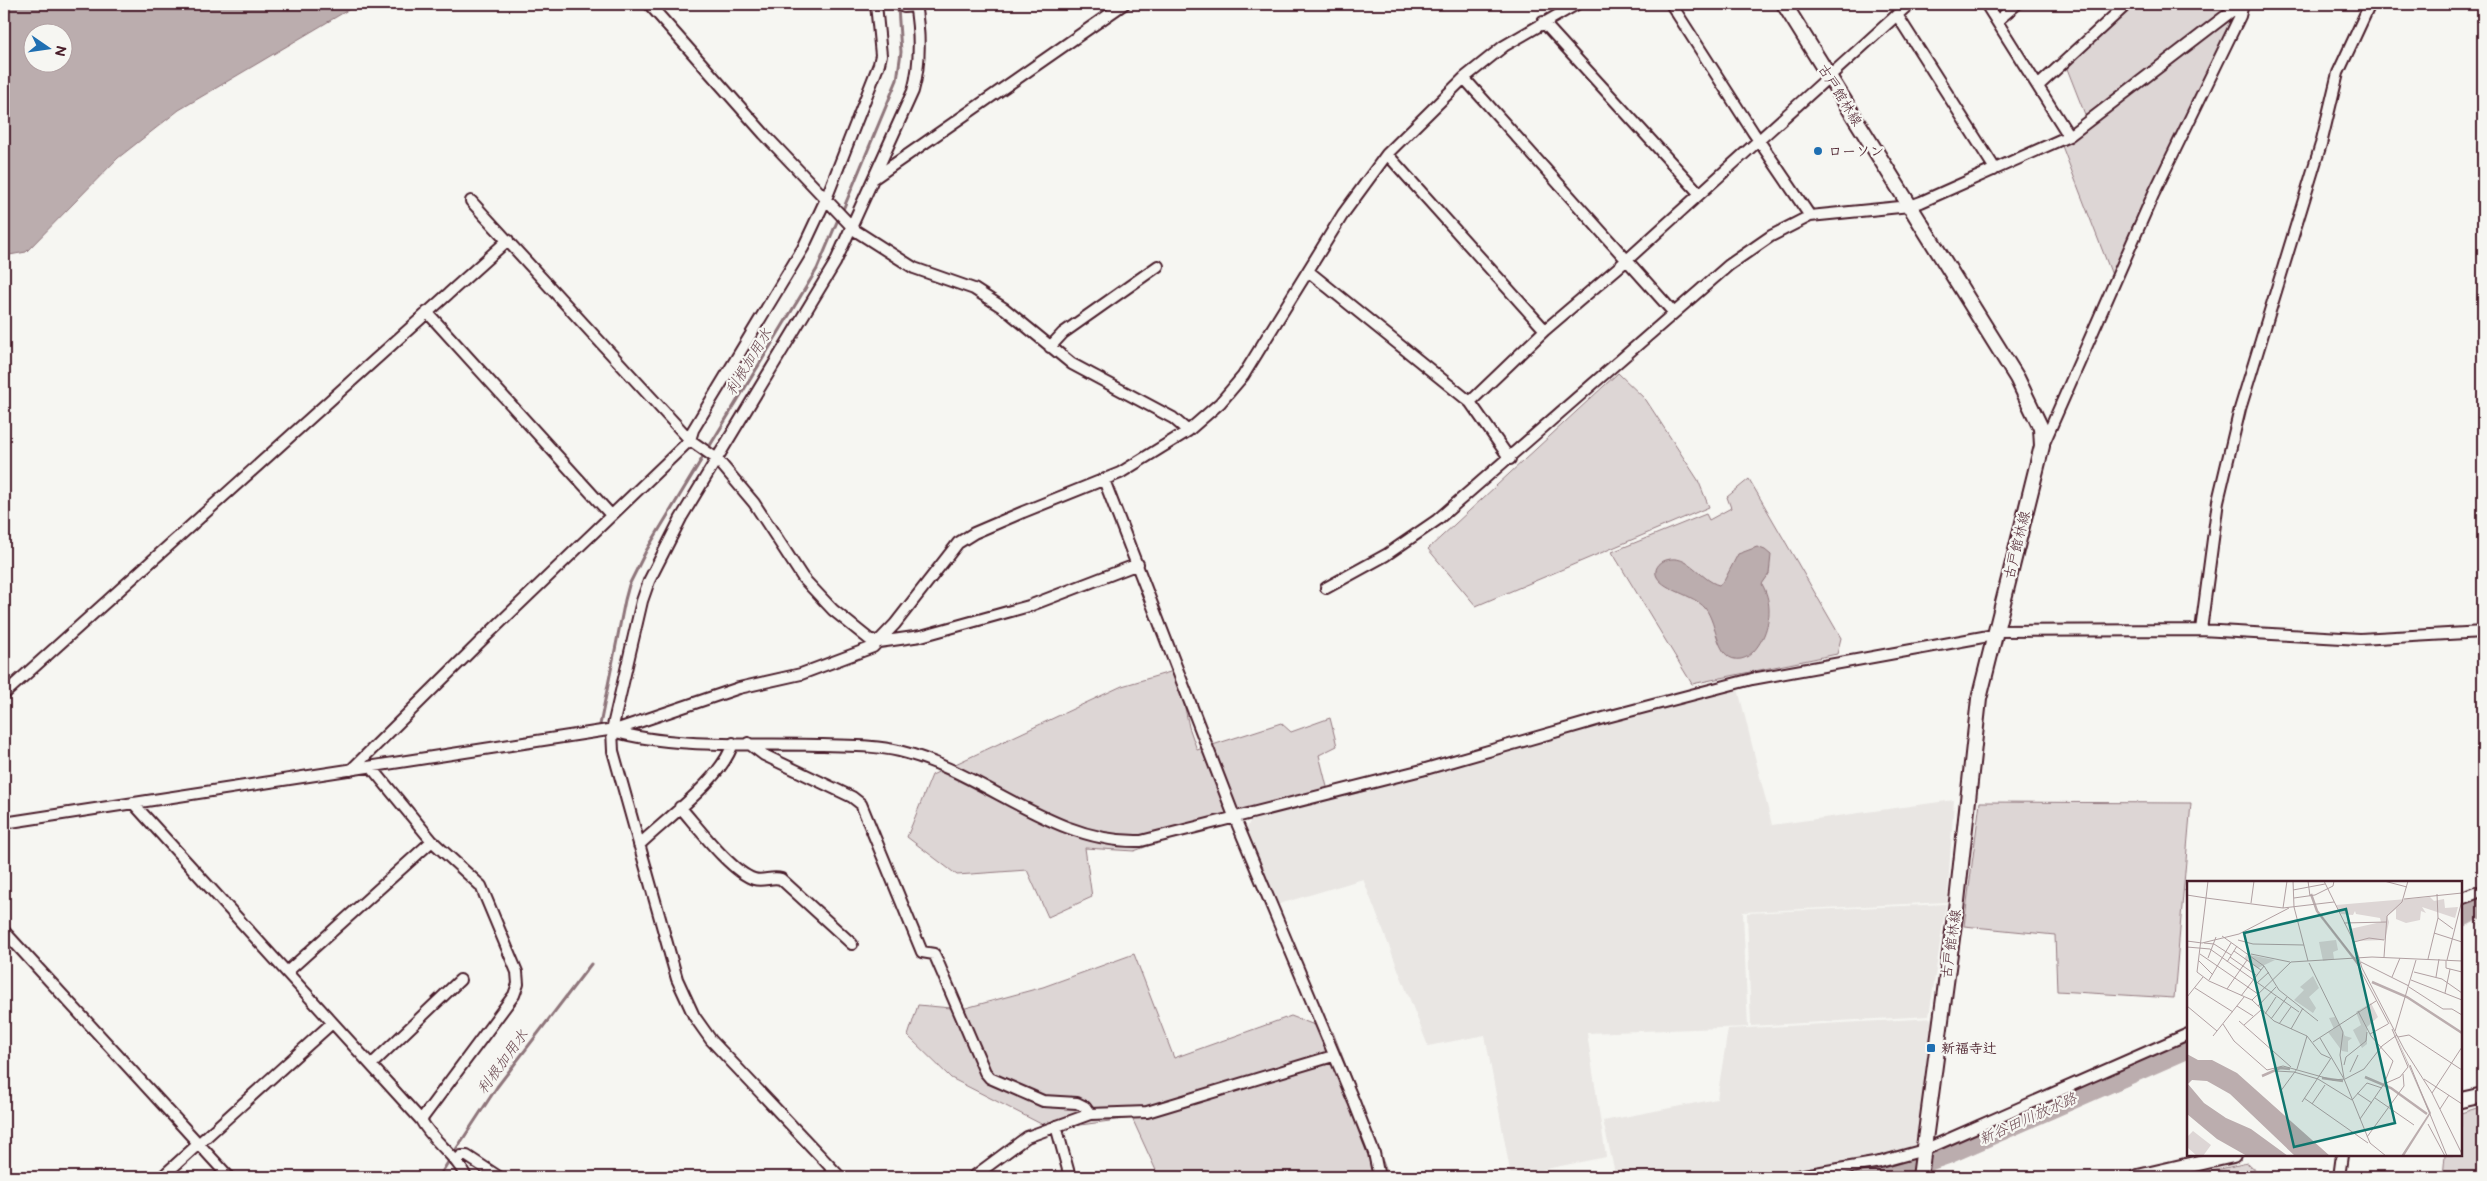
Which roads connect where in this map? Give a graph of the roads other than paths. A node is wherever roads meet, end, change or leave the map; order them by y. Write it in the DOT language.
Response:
graph roads {
  1 [pos="648,4"];
  2 [pos="876,4"];
  3 [pos="898,4"];
  4 [pos="1124,4"];
  5 [pos="1577,4"];
  6 [pos="1671,4"];
  7 [pos="1784,4"];
  8 [pos="1909,4"];
  9 [pos="1986,4"];
  10 [pos="2017,4"];
  11 [pos="2127,4"];
  12 [pos="2242,4"];
  13 [pos="2370,4"];
  14 [pos="915,5"];
  15 [pos="1897,15"];
  16 [pos="1997,21"];
  17 [pos="1543,22"];
  18 [pos="1828,76"];
  19 [pos="1464,78"];
  20 [pos="2038,86"];
  21 [pos="2069,136"];
  22 [pos="1758,140"];
  23 [pos="1387,154"];
  24 [pos="1994,170"];
  25 [pos="873,180"];
  26 [pos="1698,192"];
  27 [pos="826,199"];
  28 [pos="471,201"];
  29 [pos="1910,206"];
  30 [pos="1810,216"];
  31 [pos="851,226"];
  32 [pos="508,240"];
  33 [pos="1627,260"];
  34 [pos="1158,266"];
  35 [pos="1308,272"];
  36 [pos="427,312"];
  37 [pos="1674,313"];
  38 [pos="1545,330"];
  39 [pos="1050,346"];
  40 [pos="1470,402"];
  41 [pos="1188,431"];
  42 [pos="690,440"];
  43 [pos="2042,446"];
  44 [pos="710,454"];
  45 [pos="1510,458"];
  46 [pos="1104,480"];
  47 [pos="611,515"];
  48 [pos="1138,564"];
  49 [pos="1326,588"];
  50 [pos="2201,630"];
  51 [pos="2483,632"];
  52 [pos="1994,633"];
  53 [pos="879,642"];
  54 [pos="4,694"];
  55 [pos="612,730"];
  56 [pos="733,743"];
  57 [pos="748,743"];
  58 [pos="372,768"];
  59 [pos="351,770"];
  60 [pos="133,803"];
  61 [pos="680,807"];
  62 [pos="1234,816"];
  63 [pos="4,822"];
  64 [pos="432,842"];
  65 [pos="639,845"];
  66 [pos="2476,892"];
  67 [pos="2462,899"];
  68 [pos="4,931"];
  69 [pos="852,944"];
  70 [pos="287,972"];
  71 [pos="460,980"];
  72 [pos="332,1023"];
  73 [pos="2187,1034"];
  74 [pos="1334,1056"];
  75 [pos="371,1065"];
  76 [pos="2483,1095"];
  77 [pos="2462,1100"];
  78 [pos="1090,1114"];
  79 [pos="422,1120"];
  80 [pos="1056,1126"];
  81 [pos="200,1144"];
  82 [pos="1923,1152"];
  83 [pos="2229,1156"];
  84 [pos="2342,1156"];
  85 [pos="457,1161"];
  86 [pos="1920,1175"];
  87 [pos="162,1177"];
  88 [pos="229,1177"];
  89 [pos="466,1177"];
  90 [pos="500,1177"];
  91 [pos="840,1177"];
  92 [pos="973,1177"];
  93 [pos="1070,1177"];
  94 [pos="1379,1177"];
  95 [pos="1792,1177"];
  96 [pos="2138,1177"];
  97 [pos="2339,1177"];
  1 -- 27 [label="street"];
  2 -- 27 [label="street"];
  3 -- 14 [label="street"];
  4 -- 25 [label="street"];
  5 -- 17 [label="street"];
  6 -- 22 [label="street"];
  7 -- 18 [label="main road, 古戸館林線"];
  8 -- 15 [label="street"];
  9 -- 16 [label="street"];
  10 -- 16 [label="street"];
  11 -- 20 [label="street"];
  12 -- 21 [label="street"];
  12 -- 43 [label="street"];
  13 -- 50 [label="street"];
  14 -- 25 [label="street"];
  15 -- 18 [label="street"];
  15 -- 24 [label="street"];
  16 -- 20 [label="street"];
  17 -- 19 [label="street"];
  17 -- 26 [label="street"];
  18 -- 22 [label="street"];
  18 -- 29 [label="main road, 古戸館林線"];
  19 -- 23 [label="street"];
  19 -- 33 [label="street"];
  20 -- 21 [label="street"];
  21 -- 24 [label="street"];
  22 -- 26 [label="street"];
  22 -- 30 [label="street"];
  23 -- 35 [label="street"];
  23 -- 38 [label="street"];
  24 -- 29 [label="street"];
  25 -- 31 [label="street"];
  26 -- 33 [label="street"];
  27 -- 31 [label="street"];
  27 -- 42 [label="street"];
  28 -- 32 [label="street"];
  29 -- 30 [label="street"];
  29 -- 43 [label="main road, 古戸館林線"];
  30 -- 37 [label="street"];
  31 -- 39 [label="street"];
  31 -- 44 [label="street"];
  32 -- 36 [label="street"];
  32 -- 42 [label="street"];
  33 -- 37 [label="street"];
  33 -- 38 [label="street"];
  34 -- 39 [label="street"];
  35 -- 40 [label="street"];
  35 -- 41 [label="street"];
  36 -- 47 [label="street"];
  36 -- 54 [label="street"];
  37 -- 45 [label="street"];
  38 -- 40 [label="street"];
  39 -- 41 [label="street"];
  40 -- 45 [label="street"];
  41 -- 46 [label="street"];
  42 -- 44 [label="street"];
  42 -- 47 [label="street"];
  43 -- 52 [label="main road, 古戸館林線"];
  44 -- 53 [label="street"];
  44 -- 55 [label="street"];
  45 -- 49 [label="street"];
  46 -- 48 [label="street"];
  46 -- 53 [label="street"];
  47 -- 59 [label="street"];
  48 -- 53 [label="street"];
  48 -- 62 [label="street"];
  50 -- 51 [label="street"];
  50 -- 52 [label="street"];
  52 -- 62 [label="street"];
  52 -- 82 [label="main road, 古戸館林線"];
  53 -- 55 [label="street"];
  55 -- 56 [label="street"];
  55 -- 58 [label="street"];
  55 -- 65 [label="street"];
  56 -- 57 [label="street"];
  56 -- 61 [label="street"];
  57 -- 62 [label="street"];
  57 -- 78 [label="street"];
  58 -- 59 [label="street"];
  58 -- 64 [label="street"];
  59 -- 60 [label="street"];
  60 -- 63 [label="street"];
  60 -- 70 [label="street"];
  61 -- 65 [label="street"];
  61 -- 69 [label="street"];
  62 -- 74 [label="street"];
  64 -- 70 [label="street"];
  64 -- 79 [label="street"];
  65 -- 91 [label="street"];
  66 -- 67 [label="street"];
  68 -- 81 [label="street"];
  70 -- 72 [label="street"];
  71 -- 75 [label="street"];
  72 -- 75 [label="street"];
  72 -- 81 [label="street"];
  73 -- 82 [label="street"];
  74 -- 78 [label="street"];
  74 -- 94 [label="street"];
  75 -- 79 [label="street"];
  76 -- 77 [label="main road"];
  78 -- 80 [label="street"];
  79 -- 85 [label="street"];
  80 -- 92 [label="street"];
  80 -- 93 [label="street"];
  81 -- 87 [label="street"];
  81 -- 88 [label="street"];
  82 -- 86 [label="main road, 古戸館林線"];
  82 -- 95 [label="street"];
  83 -- 96 [label="main road"];
  84 -- 97 [label="street"];
  85 -- 89 [label="street"];
  85 -- 90 [label="street"];
}
